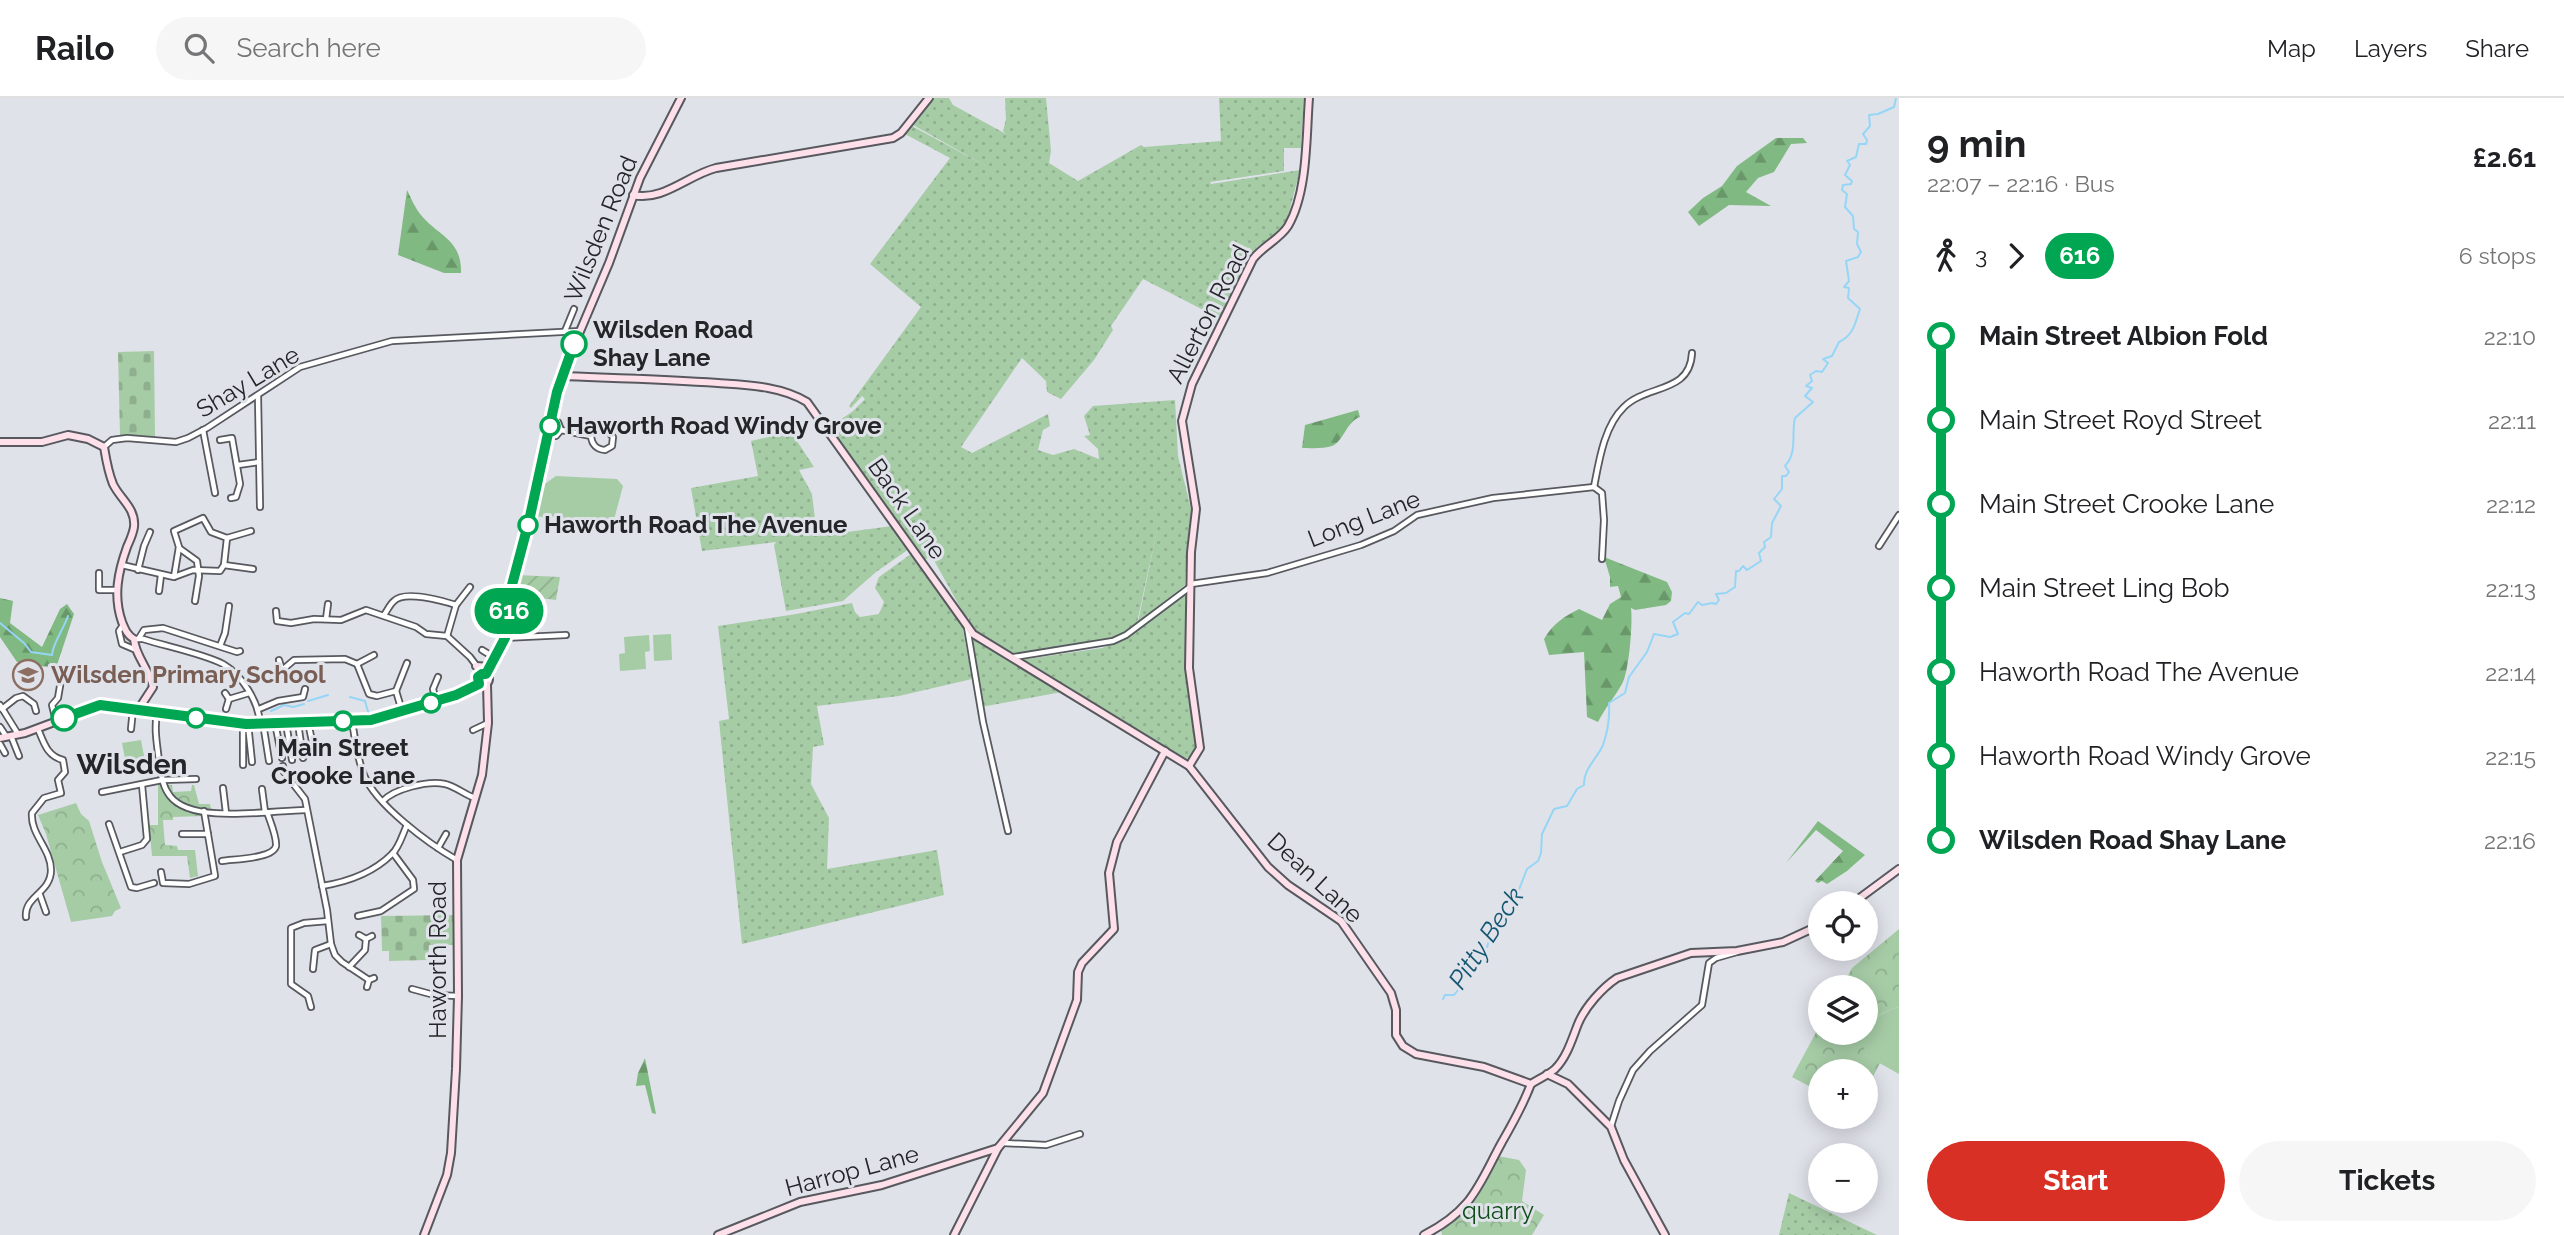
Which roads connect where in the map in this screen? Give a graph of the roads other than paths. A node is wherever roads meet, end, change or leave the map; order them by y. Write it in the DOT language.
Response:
graph roads {
  1 [pos="681,98"];
  2 [pos="929,98"];
  3 [pos="1308,98"];
  4 [pos="633,195"];
  5 [pos="574,309"];
  6 [pos="565,331"];
  7 [pos="580,331"];
  8 [pos="1692,353"];
  9 [pos="561,376"];
  10 [pos="258,396"];
  11 [pos="551,420"];
  12 [pos="203,430"];
  13 [pos="561,430"];
  14 [pos="548,435"];
  15 [pos="591,436"];
  16 [pos="219,440"];
  17 [pos="0,442"];
  18 [pos="103,447"];
  19 [pos="259,462"];
  20 [pos="238,465"];
  21 [pos="1594,487"];
  22 [pos="215,493"];
  23 [pos="231,498"];
  24 [pos="260,507"];
  25 [pos="1899,515"];
  26 [pos="251,531"];
  27 [pos="150,536"];
  28 [pos="227,538"];
  29 [pos="1880,546"];
  30 [pos="178,547"];
  31 [pos="1602,559"];
  32 [pos="122,565"];
  33 [pos="224,565"];
  34 [pos="253,569"];
  35 [pos="138,570"];
  36 [pos="199,570"];
  37 [pos="99,573"];
  38 [pos="161,575"];
  39 [pos="174,577"];
  40 [pos="1190,585"];
  41 [pos="470,587"];
  42 [pos="116,590"];
  43 [pos="159,592"];
  44 [pos="195,601"];
  45 [pos="328,604"];
  46 [pos="456,605"];
  47 [pos="229,606"];
  48 [pos="276,611"];
  49 [pos="384,615"];
  50 [pos="326,619"];
  51 [pos="123,625"];
  52 [pos="967,626"];
  53 [pos="566,635"];
  54 [pos="447,636"];
  55 [pos="137,638"];
  56 [pos="505,638"];
  57 [pos="220,646"];
  58 [pos="137,650"];
  59 [pos="482,650"];
  60 [pos="240,651"];
  61 [pos="374,654"];
  62 [pos="495,658"];
  63 [pos="1011,658"];
  64 [pos="279,660"];
  65 [pos="407,663"];
  66 [pos="357,664"];
  67 [pos="476,666"];
  68 [pos="491,667"];
  69 [pos="282,670"];
  70 [pos="62,674"];
  71 [pos="484,674"];
  72 [pos="438,677"];
  73 [pos="273,678"];
  74 [pos="479,684"];
  75 [pos="487,684"];
  76 [pos="304,689"];
  77 [pos="396,691"];
  78 [pos="225,693"];
  79 [pos="249,693"];
  80 [pos="229,698"];
  81 [pos="437,702"];
  82 [pos="1,707"];
  83 [pos="226,709"];
  84 [pos="259,709"];
  85 [pos="136,710"];
  86 [pos="36,711"];
  87 [pos="402,711"];
  88 [pos="157,713"];
  89 [pos="56,721"];
  90 [pos="352,721"];
  91 [pos="285,722"];
  92 [pos="298,722"];
  93 [pos="308,722"];
  94 [pos="275,723"];
  95 [pos="488,723"];
  96 [pos="245,724"];
  97 [pos="261,724"];
  98 [pos="0,727"];
  99 [pos="37,729"];
  100 [pos="131,729"];
  101 [pos="473,730"];
  102 [pos="9,736"];
  103 [pos="0,744"];
  104 [pos="251,747"];
  105 [pos="243,749"];
  106 [pos="314,751"];
  107 [pos="1165,751"];
  108 [pos="5,753"];
  109 [pos="19,756"];
  110 [pos="282,758"];
  111 [pos="303,758"];
  112 [pos="292,760"];
  113 [pos="268,761"];
  114 [pos="252,762"];
  115 [pos="243,765"];
  116 [pos="283,766"];
  117 [pos="1189,766"];
  118 [pos="195,779"];
  119 [pos="162,780"];
  120 [pos="142,785"];
  121 [pos="223,788"];
  122 [pos="262,789"];
  123 [pos="102,792"];
  124 [pos="476,798"];
  125 [pos="383,801"];
  126 [pos="306,810"];
  127 [pos="205,811"];
  128 [pos="266,812"];
  129 [pos="226,813"];
  130 [pos="109,824"];
  131 [pos="407,825"];
  132 [pos="1008,831"];
  133 [pos="182,834"];
  134 [pos="208,834"];
  135 [pos="446,834"];
  136 [pos="438,848"];
  137 [pos="120,852"];
  138 [pos="393,853"];
  139 [pos="457,860"];
  140 [pos="222,861"];
  141 [pos="1899,869"];
  142 [pos="161,872"];
  143 [pos="154,883"];
  144 [pos="322,886"];
  145 [pos="1869,891"];
  146 [pos="40,895"];
  147 [pos="46,912"];
  148 [pos="358,916"];
  149 [pos="26,917"];
  150 [pos="328,921"];
  151 [pos="1808,931"];
  152 [pos="359,935"];
  153 [pos="372,936"];
  154 [pos="366,939"];
  155 [pos="331,944"];
  156 [pos="1737,951"];
  157 [pos="305,957"];
  158 [pos="313,957"];
  159 [pos="349,967"];
  160 [pos="313,969"];
  161 [pos="367,988"];
  162 [pos="412,989"];
  163 [pos="458,996"];
  164 [pos="311,1007"];
  165 [pos="1547,1074"];
  166 [pos="1531,1084"];
  167 [pos="1611,1127"];
  168 [pos="1080,1134"];
  169 [pos="1000,1146"];
  170 [pos="424,1235"];
  171 [pos="718,1235"];
  172 [pos="954,1235"];
  173 [pos="1424,1235"];
  174 [pos="1665,1235"];
  1 -- 4 [label="street, Wilsden Road"];
  2 -- 4 [label="street"];
  3 -- 40 [label="street, Allerton Road"];
  4 -- 7 [label="street, Wilsden Road"];
  5 -- 6 [label="street"];
  6 -- 7 [label="street, Shay Lane"];
  6 -- 10 [label="street, Shay Lane"];
  7 -- 9 [label="street, Wilsden Road"];
  8 -- 21 [label="street"];
  9 -- 11 [label="street"];
  9 -- 52 [label="street, Back Lane"];
  10 -- 12 [label="street, Shay Lane"];
  10 -- 19 [label="street"];
  11 -- 13 [label="street"];
  11 -- 14 [label="street"];
  12 -- 18 [label="street, Shay Lane"];
  12 -- 22 [label="street"];
  13 -- 14 [label="street"];
  13 -- 15 [label="street"];
  14 -- 56 [label="street"];
  15 -- 15 [label="street"];
  16 -- 20 [label="street"];
  17 -- 18 [label="street"];
  18 -- 32 [label="street"];
  19 -- 20 [label="street"];
  19 -- 24 [label="street"];
  20 -- 23 [label="street"];
  21 -- 31 [label="street"];
  21 -- 40 [label="street, Long Lane"];
  25 -- 29 [label="street"];
  26 -- 28 [label="street"];
  27 -- 35 [label="street"];
  28 -- 30 [label="street"];
  28 -- 33 [label="street"];
  30 -- 36 [label="street"];
  30 -- 39 [label="street"];
  32 -- 35 [label="street"];
  32 -- 42 [label="street"];
  33 -- 34 [label="street"];
  33 -- 36 [label="street"];
  35 -- 38 [label="street"];
  36 -- 39 [label="street"];
  36 -- 44 [label="street"];
  37 -- 42 [label="street"];
  38 -- 39 [label="street"];
  38 -- 43 [label="street"];
  40 -- 63 [label="street"];
  40 -- 117 [label="street, Allerton Road"];
  41 -- 46 [label="street"];
  42 -- 51 [label="street"];
  45 -- 50 [label="street"];
  46 -- 49 [label="street"];
  46 -- 54 [label="street"];
  47 -- 57 [label="street"];
  48 -- 50 [label="street"];
  49 -- 50 [label="street"];
  49 -- 54 [label="street"];
  51 -- 55 [label="street"];
  51 -- 58 [label="street"];
  52 -- 63 [label="street, Back Lane"];
  52 -- 132 [label="street"];
  53 -- 56 [label="street"];
  54 -- 67 [label="street"];
  55 -- 57 [label="street"];
  55 -- 58 [label="street"];
  55 -- 79 [label="street"];
  56 -- 62 [label="street"];
  57 -- 60 [label="street"];
  58 -- 85 [label="street"];
  59 -- 62 [label="street"];
  61 -- 66 [label="street"];
  62 -- 68 [label="street"];
  63 -- 107 [label="street, Back Lane"];
  64 -- 69 [label="street"];
  65 -- 77 [label="street"];
  66 -- 69 [label="street"];
  66 -- 77 [label="street"];
  67 -- 68 [label="street"];
  67 -- 71 [label="street"];
  68 -- 71 [label="street"];
  69 -- 73 [label="street"];
  70 -- 89 [label="street"];
  71 -- 74 [label="street"];
  71 -- 75 [label="street, Haworth Road"];
  72 -- 81 [label="street"];
  74 -- 75 [label="street"];
  74 -- 81 [label="street"];
  75 -- 95 [label="street, Haworth Road"];
  76 -- 84 [label="street"];
  77 -- 87 [label="street"];
  78 -- 80 [label="street"];
  79 -- 80 [label="street"];
  79 -- 84 [label="street"];
  80 -- 83 [label="street"];
  81 -- 87 [label="street"];
  82 -- 86 [label="street"];
  82 -- 102 [label="street"];
  84 -- 97 [label="street"];
  85 -- 88 [label="street"];
  85 -- 89 [label="street"];
  85 -- 100 [label="street"];
  87 -- 90 [label="street"];
  88 -- 96 [label="street"];
  88 -- 119 [label="street"];
  89 -- 99 [label="street"];
  90 -- 93 [label="street"];
  90 -- 125 [label="street"];
  91 -- 92 [label="street"];
  91 -- 94 [label="street"];
  91 -- 112 [label="street"];
  92 -- 93 [label="street"];
  92 -- 111 [label="street"];
  93 -- 106 [label="street"];
  94 -- 97 [label="street"];
  94 -- 110 [label="street"];
  95 -- 101 [label="street"];
  95 -- 124 [label="street, Haworth Road"];
  96 -- 97 [label="street"];
  96 -- 104 [label="street"];
  96 -- 105 [label="street"];
  97 -- 113 [label="street"];
  98 -- 102 [label="street"];
  99 -- 102 [label="street"];
  99 -- 146 [label="street"];
  102 -- 109 [label="street"];
  103 -- 108 [label="street"];
  104 -- 105 [label="street"];
  104 -- 114 [label="street"];
  105 -- 115 [label="street"];
  107 -- 117 [label="street, Back Lane"];
  107 -- 169 [label="street"];
  116 -- 126 [label="street"];
  117 -- 166 [label="street, Dean Lane"];
  118 -- 119 [label="street"];
  119 -- 120 [label="street"];
  119 -- 127 [label="street"];
  120 -- 123 [label="street"];
  120 -- 137 [label="street"];
  121 -- 129 [label="street"];
  122 -- 128 [label="street"];
  124 -- 125 [label="street"];
  124 -- 139 [label="street, Haworth Road"];
  125 -- 131 [label="street"];
  126 -- 128 [label="street"];
  126 -- 144 [label="street"];
  127 -- 129 [label="street"];
  127 -- 134 [label="street"];
  128 -- 129 [label="street"];
  128 -- 140 [label="street"];
  130 -- 137 [label="street"];
  131 -- 136 [label="street"];
  131 -- 138 [label="street"];
  133 -- 134 [label="street"];
  134 -- 142 [label="street"];
  135 -- 136 [label="street"];
  136 -- 139 [label="street"];
  137 -- 143 [label="street"];
  138 -- 144 [label="street"];
  138 -- 148 [label="street"];
  139 -- 163 [label="street, Haworth Road"];
  141 -- 145 [label="street"];
  144 -- 150 [label="street"];
  146 -- 147 [label="street"];
  146 -- 149 [label="street"];
  150 -- 155 [label="street"];
  150 -- 164 [label="street"];
  151 -- 156 [label="street"];
  152 -- 154 [label="street"];
  153 -- 154 [label="street"];
  154 -- 159 [label="street"];
  155 -- 158 [label="street"];
  155 -- 159 [label="street"];
  156 -- 165 [label="street"];
  156 -- 167 [label="street"];
  157 -- 158 [label="street"];
  158 -- 160 [label="street"];
  159 -- 161 [label="street"];
  162 -- 163 [label="street"];
  163 -- 170 [label="street, Haworth Road"];
  165 -- 166 [label="street"];
  165 -- 167 [label="street"];
  166 -- 173 [label="street"];
  167 -- 174 [label="street"];
  168 -- 169 [label="street"];
  169 -- 171 [label="street, Harrop Lane"];
  169 -- 172 [label="street"];
}
